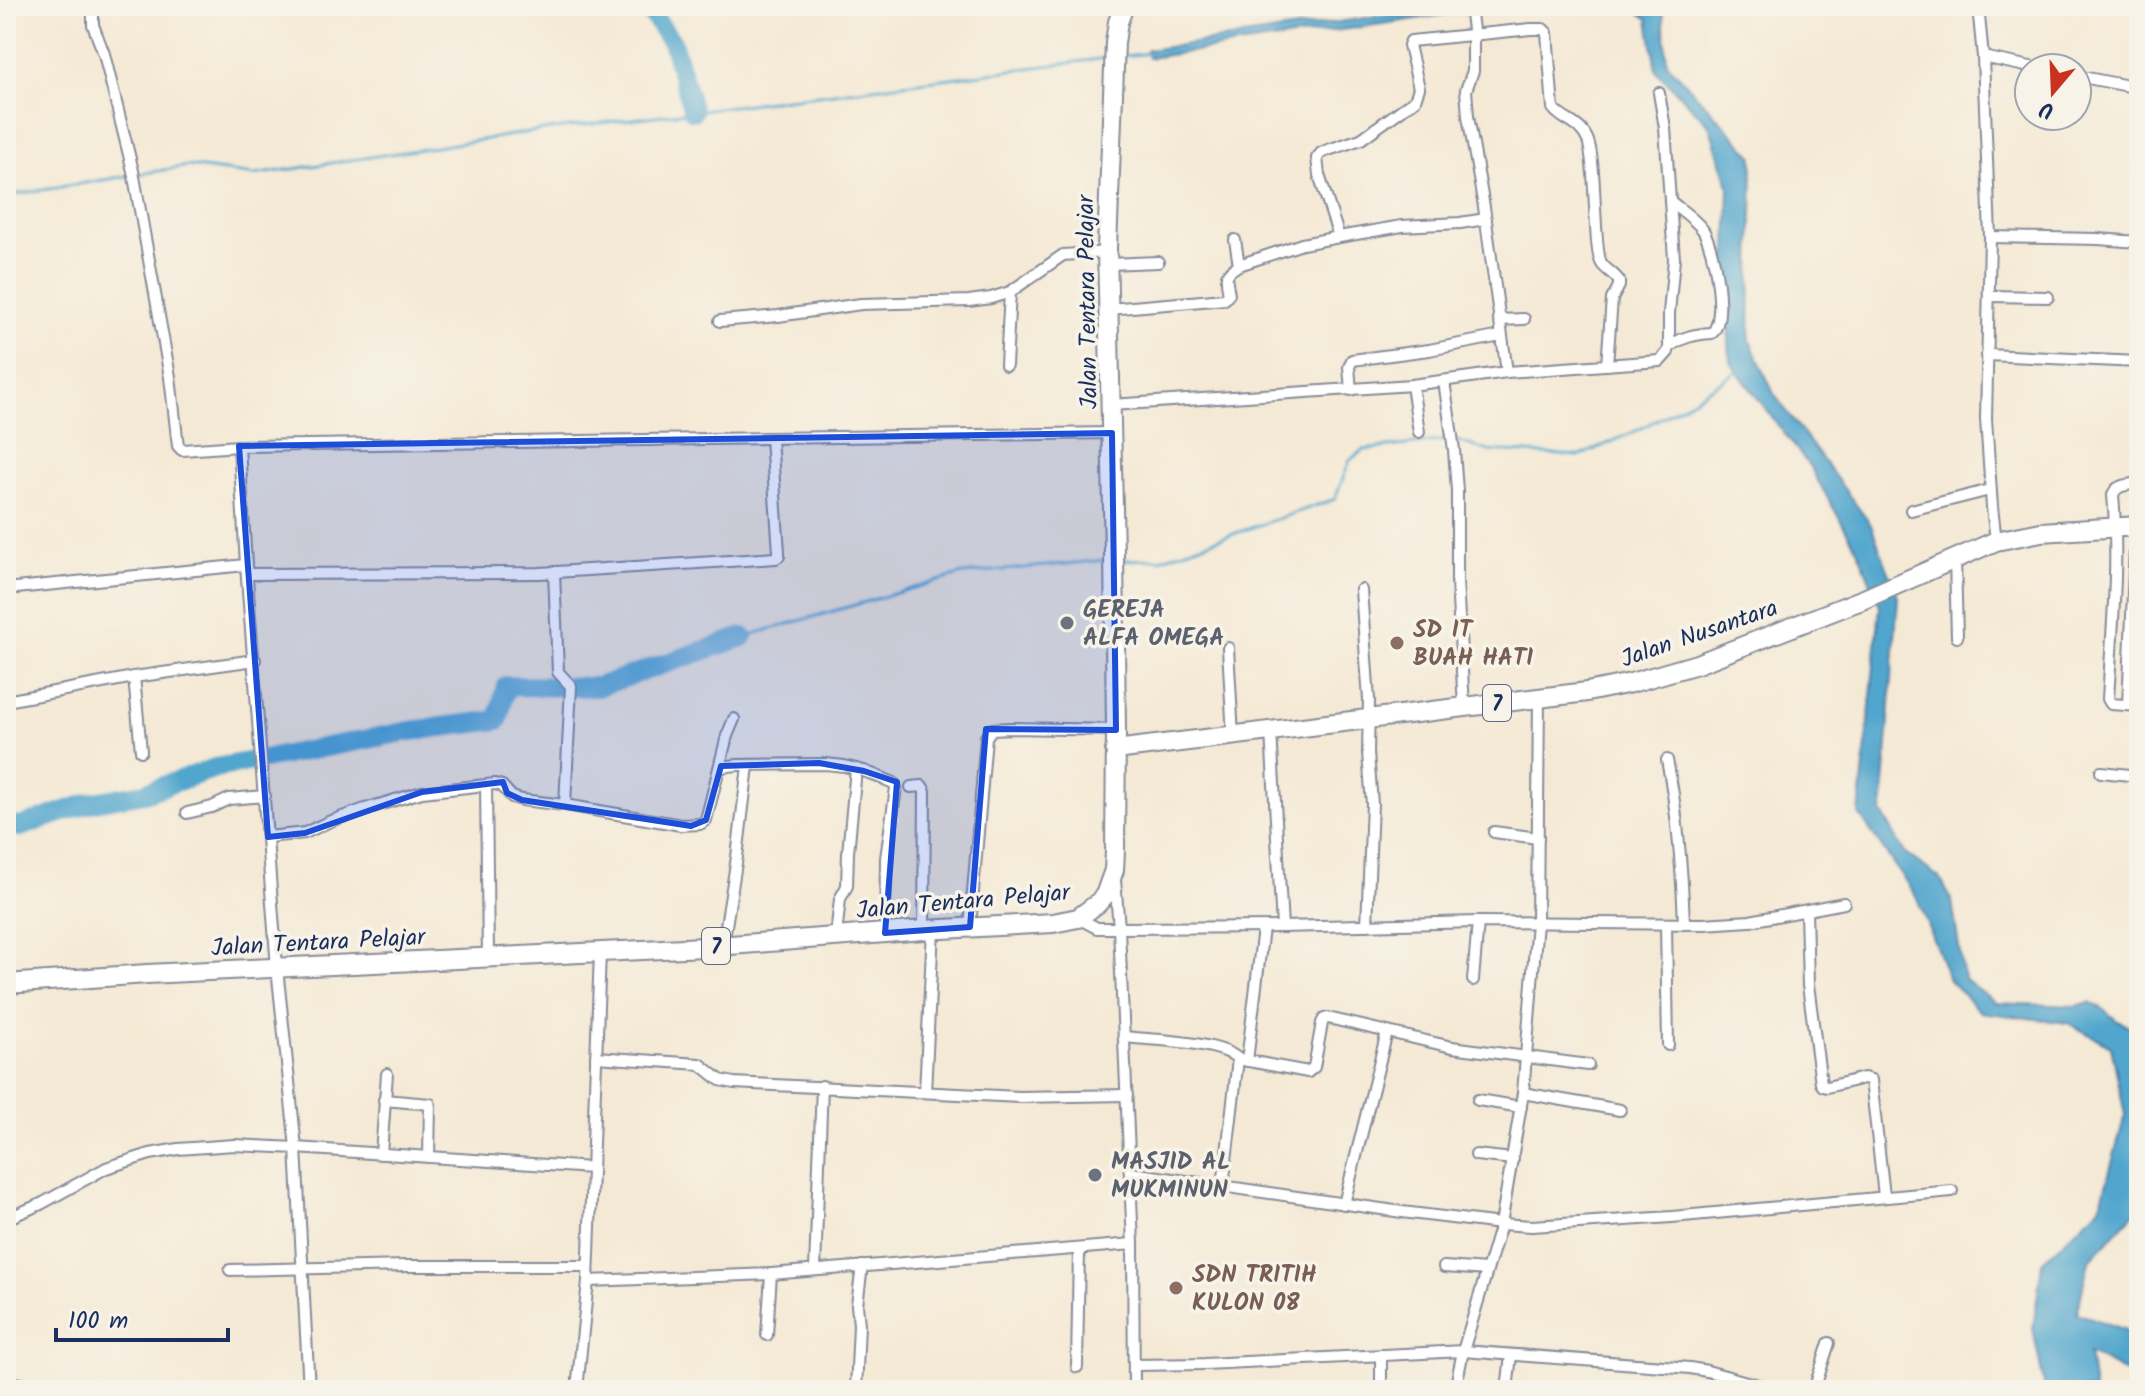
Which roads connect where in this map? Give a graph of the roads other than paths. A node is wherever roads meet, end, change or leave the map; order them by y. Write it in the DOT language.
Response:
graph roads {
  1 [pos="93,6"];
  2 [pos="1124,6"];
  3 [pos="1470,6"];
  4 [pos="1978,6"];
  5 [pos="1473,33"];
  6 [pos="1983,57"];
  7 [pos="2013,63"];
  8 [pos="2093,79"];
  9 [pos="2139,88"];
  10 [pos="1659,93"];
  11 [pos="1670,201"];
  12 [pos="1486,219"];
  13 [pos="1339,237"];
  14 [pos="1990,237"];
  15 [pos="1235,240"];
  16 [pos="2139,242"];
  17 [pos="1108,258"];
  18 [pos="1158,262"];
  19 [pos="1239,265"];
  20 [pos="1010,292"];
  21 [pos="1989,296"];
  22 [pos="2048,297"];
  23 [pos="1109,309"];
  24 [pos="1524,319"];
  25 [pos="1499,320"];
  26 [pos="720,321"];
  27 [pos="1501,336"];
  28 [pos="1669,347"];
  29 [pos="1987,355"];
  30 [pos="2139,362"];
  31 [pos="1006,365"];
  32 [pos="1607,365"];
  33 [pos="1507,372"];
  34 [pos="1444,381"];
  35 [pos="1412,385"];
  36 [pos="1351,390"];
  37 [pos="1111,405"];
  38 [pos="1419,432"];
  39 [pos="1112,433"];
  40 [pos="771,438"];
  41 [pos="239,446"];
  42 [pos="2139,483"];
  43 [pos="1990,490"];
  44 [pos="1911,510"];
  45 [pos="2137,526"];
  46 [pos="2116,528"];
  47 [pos="1996,541"];
  48 [pos="1955,559"];
  49 [pos="247,570"];
  50 [pos="554,572"];
  51 [pos="6,589"];
  52 [pos="1361,590"];
  53 [pos="1957,637"];
  54 [pos="1228,648"];
  55 [pos="255,660"];
  56 [pos="134,677"];
  57 [pos="1539,697"];
  58 [pos="6,701"];
  59 [pos="2134,706"];
  60 [pos="1464,707"];
  61 [pos="734,719"];
  62 [pos="1369,719"];
  63 [pos="1116,730"];
  64 [pos="1271,731"];
  65 [pos="1233,737"];
  66 [pos="1115,750"];
  67 [pos="141,751"];
  68 [pos="1667,760"];
  69 [pos="748,766"];
  70 [pos="720,767"];
  71 [pos="856,769"];
  72 [pos="2101,772"];
  73 [pos="2139,776"];
  74 [pos="486,786"];
  75 [pos="911,787"];
  76 [pos="265,796"];
  77 [pos="565,805"];
  78 [pos="187,813"];
  79 [pos="1494,832"];
  80 [pos="268,837"];
  81 [pos="1538,838"];
  82 [pos="1114,870"];
  83 [pos="1844,903"];
  84 [pos="1806,911"];
  85 [pos="1078,918"];
  86 [pos="1478,922"];
  87 [pos="1537,922"];
  88 [pos="1684,924"];
  89 [pos="1367,925"];
  90 [pos="1666,925"];
  91 [pos="970,927"];
  92 [pos="1282,927"];
  93 [pos="1119,928"];
  94 [pos="1263,928"];
  95 [pos="929,929"];
  96 [pos="885,933"];
  97 [pos="836,936"];
  98 [pos="723,945"];
  99 [pos="600,952"];
  100 [pos="488,958"];
  101 [pos="277,968"];
  102 [pos="1473,980"];
  103 [pos="6,984"];
  104 [pos="1387,1032"];
  105 [pos="1124,1037"];
  106 [pos="1668,1045"];
  107 [pos="596,1057"];
  108 [pos="1527,1058"];
  109 [pos="1242,1060"];
  110 [pos="1588,1065"];
  111 [pos="387,1074"];
  112 [pos="822,1086"];
  113 [pos="925,1092"];
  114 [pos="1523,1093"];
  115 [pos="1127,1095"];
  116 [pos="384,1100"];
  117 [pos="1478,1100"];
  118 [pos="1521,1107"];
  119 [pos="1620,1110"];
  120 [pos="296,1148"];
  121 [pos="381,1154"];
  122 [pos="1476,1155"];
  123 [pos="429,1157"];
  124 [pos="1513,1159"];
  125 [pos="592,1168"];
  126 [pos="1131,1173"];
  127 [pos="1223,1186"];
  128 [pos="1952,1191"];
  129 [pos="1884,1196"];
  130 [pos="1344,1204"];
  131 [pos="6,1219"];
  132 [pos="1501,1224"];
  133 [pos="1133,1244"];
  134 [pos="1079,1249"];
  135 [pos="588,1266"];
  136 [pos="862,1266"];
  137 [pos="1444,1267"];
  138 [pos="303,1268"];
  139 [pos="815,1269"];
  140 [pos="230,1270"];
  141 [pos="1487,1270"];
  142 [pos="771,1274"];
  143 [pos="588,1281"];
  144 [pos="767,1335"];
  145 [pos="1829,1343"];
  146 [pos="1463,1351"];
  147 [pos="1381,1355"];
  148 [pos="1511,1355"];
  149 [pos="1134,1365"];
  150 [pos="1077,1367"];
  151 [pos="1727,1377"];
  152 [pos="6,1382"];
  153 [pos="63,1390"];
  154 [pos="309,1390"];
  155 [pos="577,1390"];
  156 [pos="856,1390"];
  157 [pos="1134,1390"];
  158 [pos="1381,1390"];
  159 [pos="1455,1390"];
  160 [pos="1507,1390"];
  161 [pos="1725,1390"];
  162 [pos="1776,1390"];
  163 [pos="1814,1390"];
  1 -- 41 [label="street"];
  2 -- 17 [label="highway, Jalan Tentara Pelajar"];
  3 -- 5 [label="street"];
  4 -- 6 [label="street"];
  5 -- 12 [label="street"];
  5 -- 13 [label="street"];
  5 -- 32 [label="street"];
  6 -- 7 [label="street"];
  6 -- 14 [label="street"];
  8 -- 9 [label="street"];
  10 -- 11 [label="street"];
  11 -- 28 [label="street"];
  11 -- 28 [label="street"];
  12 -- 13 [label="street"];
  12 -- 25 [label="street"];
  13 -- 19 [label="street"];
  14 -- 16 [label="street"];
  14 -- 21 [label="street"];
  15 -- 19 [label="street"];
  17 -- 18 [label="street"];
  17 -- 20 [label="street"];
  17 -- 23 [label="highway, Jalan Tentara Pelajar"];
  19 -- 23 [label="street"];
  20 -- 26 [label="street"];
  20 -- 31 [label="street"];
  21 -- 22 [label="street"];
  21 -- 29 [label="street"];
  23 -- 37 [label="highway, Jalan Tentara Pelajar"];
  24 -- 25 [label="street"];
  25 -- 27 [label="street"];
  27 -- 33 [label="street"];
  27 -- 36 [label="street"];
  28 -- 32 [label="street"];
  29 -- 30 [label="street"];
  29 -- 43 [label="street"];
  32 -- 33 [label="street"];
  33 -- 34 [label="street"];
  34 -- 35 [label="street"];
  34 -- 60 [label="street"];
  35 -- 36 [label="street"];
  35 -- 38 [label="street"];
  36 -- 37 [label="street"];
  37 -- 39 [label="highway, Jalan Tentara Pelajar"];
  39 -- 40 [label="street"];
  39 -- 63 [label="highway, Jalan Tentara Pelajar"];
  40 -- 41 [label="street"];
  40 -- 50 [label="street"];
  41 -- 49 [label="street"];
  42 -- 46 [label="street"];
  43 -- 44 [label="street"];
  43 -- 47 [label="street"];
  45 -- 46 [label="highway, Jalan Nusantara / 7"];
  45 -- 59 [label="street"];
  46 -- 47 [label="highway, Jalan Nusantara / 7"];
  46 -- 59 [label="street"];
  47 -- 48 [label="highway, Jalan Nusantara / 7"];
  48 -- 53 [label="street"];
  48 -- 57 [label="highway, Jalan Nusantara / 7"];
  49 -- 50 [label="street"];
  49 -- 51 [label="street"];
  49 -- 55 [label="street"];
  50 -- 77 [label="street"];
  52 -- 62 [label="street"];
  54 -- 65 [label="street"];
  55 -- 56 [label="street"];
  55 -- 76 [label="street"];
  56 -- 58 [label="street"];
  56 -- 67 [label="street"];
  57 -- 60 [label="highway, Jalan Nusantara / 7"];
  57 -- 81 [label="street"];
  60 -- 62 [label="highway, Jalan Nusantara / 7"];
  61 -- 70 [label="street"];
  62 -- 64 [label="highway, Jalan Nusantara / 7"];
  62 -- 89 [label="street"];
  63 -- 66 [label="highway, Jalan Tentara Pelajar"];
  63 -- 91 [label="street"];
  64 -- 65 [label="highway, Jalan Nusantara / 7"];
  64 -- 92 [label="street"];
  65 -- 66 [label="highway, Jalan Nusantara / 7"];
  66 -- 82 [label="highway, Jalan Tentara Pelajar"];
  68 -- 88 [label="street"];
  69 -- 70 [label="street"];
  69 -- 71 [label="street"];
  69 -- 98 [label="street"];
  70 -- 77 [label="street"];
  71 -- 96 [label="street"];
  71 -- 97 [label="street"];
  72 -- 73 [label="street"];
  74 -- 77 [label="street"];
  74 -- 80 [label="street"];
  74 -- 100 [label="street"];
  75 -- 95 [label="street"];
  76 -- 78 [label="street"];
  76 -- 80 [label="street"];
  79 -- 81 [label="street"];
  80 -- 101 [label="street"];
  81 -- 87 [label="street"];
  82 -- 85 [label="highway, Jalan Tentara Pelajar"];
  82 -- 93 [label="street"];
  83 -- 84 [label="street"];
  84 -- 88 [label="street"];
  84 -- 129 [label="street"];
  85 -- 91 [label="highway, Jalan Tentara Pelajar / 7"];
  85 -- 93 [label="street"];
  86 -- 87 [label="street"];
  86 -- 89 [label="street"];
  86 -- 102 [label="street"];
  87 -- 90 [label="street"];
  87 -- 108 [label="street"];
  88 -- 90 [label="street"];
  89 -- 92 [label="street"];
  90 -- 106 [label="street"];
  91 -- 95 [label="highway, Jalan Tentara Pelajar / 7"];
  92 -- 94 [label="street"];
  93 -- 94 [label="street"];
  93 -- 105 [label="street"];
  94 -- 109 [label="street"];
  95 -- 96 [label="highway, Jalan Tentara Pelajar / 7"];
  95 -- 113 [label="street"];
  96 -- 97 [label="highway, Jalan Tentara Pelajar / 7"];
  97 -- 98 [label="highway, Jalan Tentara Pelajar / 7"];
  98 -- 99 [label="highway, Jalan Tentara Pelajar / 7"];
  99 -- 100 [label="highway, Jalan Tentara Pelajar / 7"];
  99 -- 107 [label="street"];
  100 -- 101 [label="highway, Jalan Tentara Pelajar / 7"];
  101 -- 103 [label="highway, Jalan Tentara Pelajar / 7"];
  101 -- 120 [label="street"];
  104 -- 108 [label="street"];
  104 -- 109 [label="street"];
  104 -- 130 [label="street"];
  105 -- 109 [label="street"];
  105 -- 115 [label="street"];
  107 -- 112 [label="street"];
  107 -- 125 [label="street"];
  108 -- 110 [label="street"];
  108 -- 114 [label="street"];
  109 -- 127 [label="street"];
  111 -- 116 [label="street"];
  112 -- 113 [label="street"];
  112 -- 139 [label="street"];
  113 -- 115 [label="street"];
  114 -- 118 [label="street"];
  114 -- 119 [label="street"];
  115 -- 126 [label="street"];
  116 -- 121 [label="street"];
  116 -- 123 [label="street"];
  117 -- 118 [label="street"];
  118 -- 124 [label="street"];
  120 -- 121 [label="street"];
  120 -- 131 [label="street"];
  120 -- 138 [label="street"];
  121 -- 123 [label="street"];
  122 -- 124 [label="street"];
  123 -- 125 [label="street"];
  124 -- 132 [label="street"];
  125 -- 135 [label="street"];
  126 -- 127 [label="street"];
  126 -- 133 [label="street"];
  127 -- 130 [label="street"];
  128 -- 129 [label="street"];
  129 -- 132 [label="street"];
  130 -- 132 [label="street"];
  132 -- 141 [label="street"];
  133 -- 134 [label="street"];
  133 -- 149 [label="street"];
  134 -- 136 [label="street"];
  134 -- 150 [label="street"];
  135 -- 138 [label="street"];
  135 -- 143 [label="street"];
  136 -- 139 [label="street"];
  136 -- 156 [label="street"];
  137 -- 141 [label="street"];
  138 -- 140 [label="street"];
  138 -- 154 [label="street"];
  139 -- 142 [label="street"];
  141 -- 146 [label="street"];
  142 -- 143 [label="street"];
  142 -- 144 [label="street"];
  143 -- 155 [label="street"];
  145 -- 163 [label="street"];
  146 -- 147 [label="street"];
  146 -- 148 [label="street"];
  146 -- 159 [label="street"];
  147 -- 149 [label="street"];
  147 -- 158 [label="street"];
  148 -- 151 [label="street"];
  148 -- 160 [label="street"];
  149 -- 157 [label="street"];
  151 -- 161 [label="street"];
  151 -- 162 [label="street"];
  152 -- 153 [label="street"];
}
